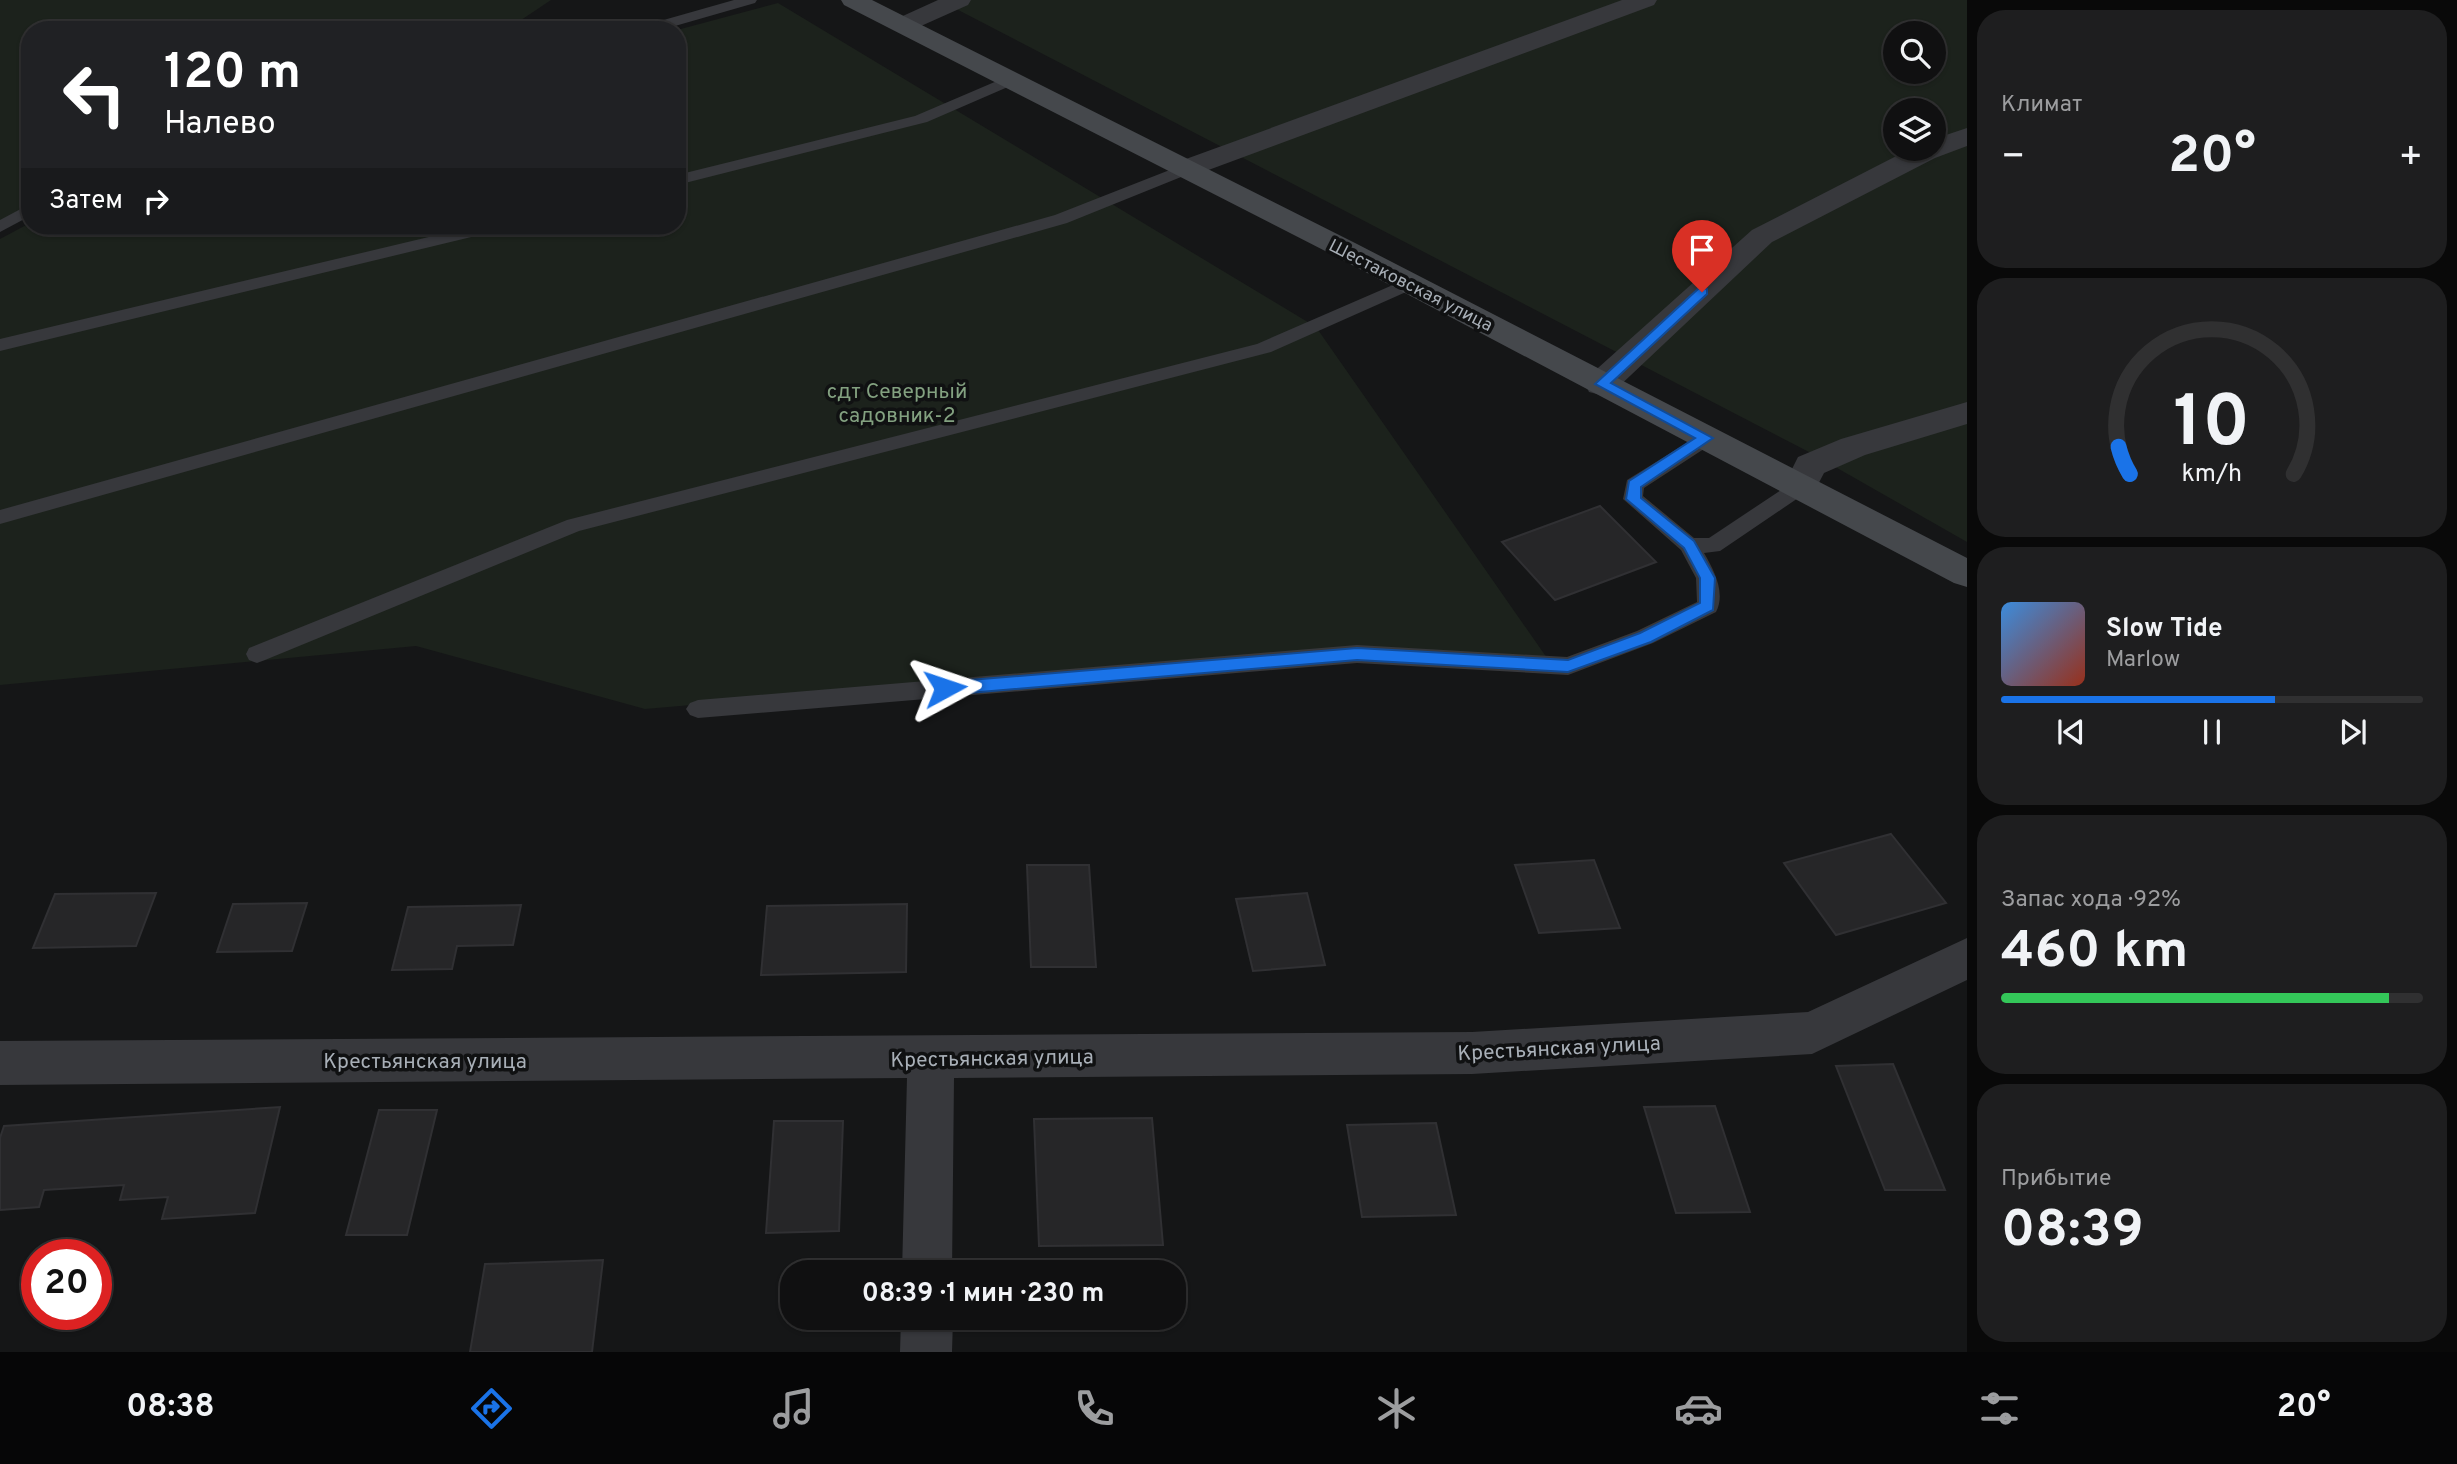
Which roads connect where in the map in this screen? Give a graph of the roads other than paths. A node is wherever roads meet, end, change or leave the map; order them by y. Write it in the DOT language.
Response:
graph roads {
  1 [pos="751,0"];
  2 [pos="853,0"];
  3 [pos="959,0"];
  4 [pos="1645,0"];
  5 [pos="676,21"];
  6 [pos="903,25"];
  7 [pos="1011,80"];
  8 [pos="1967,136"];
  9 [pos="1185,169"];
  10 [pos="686,178"];
  11 [pos="21,214"];
  12 [pos="0,227"];
  13 [pos="458,235"];
  14 [pos="1409,284"];
  15 [pos="0,345"];
  16 [pos="1601,384"];
  17 [pos="1967,413"];
  18 [pos="1706,438"];
  19 [pos="1800,487"];
  20 [pos="0,517"];
  21 [pos="1689,545"];
  22 [pos="1967,574"];
  23 [pos="257,654"];
  24 [pos="698,709"];
  25 [pos="1967,958"];
  26 [pos="931,1058"];
  27 [pos="0,1062"];
  28 [pos="928,1260"];
  29 [pos="927,1330"];
  30 [pos="926,1352"];
  1 -- 5 [label="lane"];
  2 -- 6 [label="main road, Шестаковская улица"];
  3 -- 6 [label="street"];
  4 -- 9 [label="street"];
  6 -- 7 [label="main road, Шестаковская улица"];
  7 -- 9 [label="main road, Шестаковская улица"];
  7 -- 10 [label="lane"];
  8 -- 16 [label="street"];
  9 -- 14 [label="main road, Шестаковская улица"];
  9 -- 20 [label="lane"];
  11 -- 12 [label="lane"];
  13 -- 15 [label="lane"];
  14 -- 16 [label="main road, Шестаковская улица"];
  14 -- 23 [label="lane"];
  16 -- 18 [label="main road, Шестаковская улица"];
  17 -- 19 [label="street"];
  18 -- 19 [label="main road, Шестаковская улица"];
  18 -- 21 [label="lane"];
  19 -- 21 [label="lane"];
  19 -- 22 [label="main road, Шестаковская улица"];
  21 -- 24 [label="lane"];
  25 -- 26 [label="street, Крестьянская улица"];
  26 -- 27 [label="street, Крестьянская улица"];
  26 -- 28 [label="street"];
  29 -- 30 [label="street"];
}
